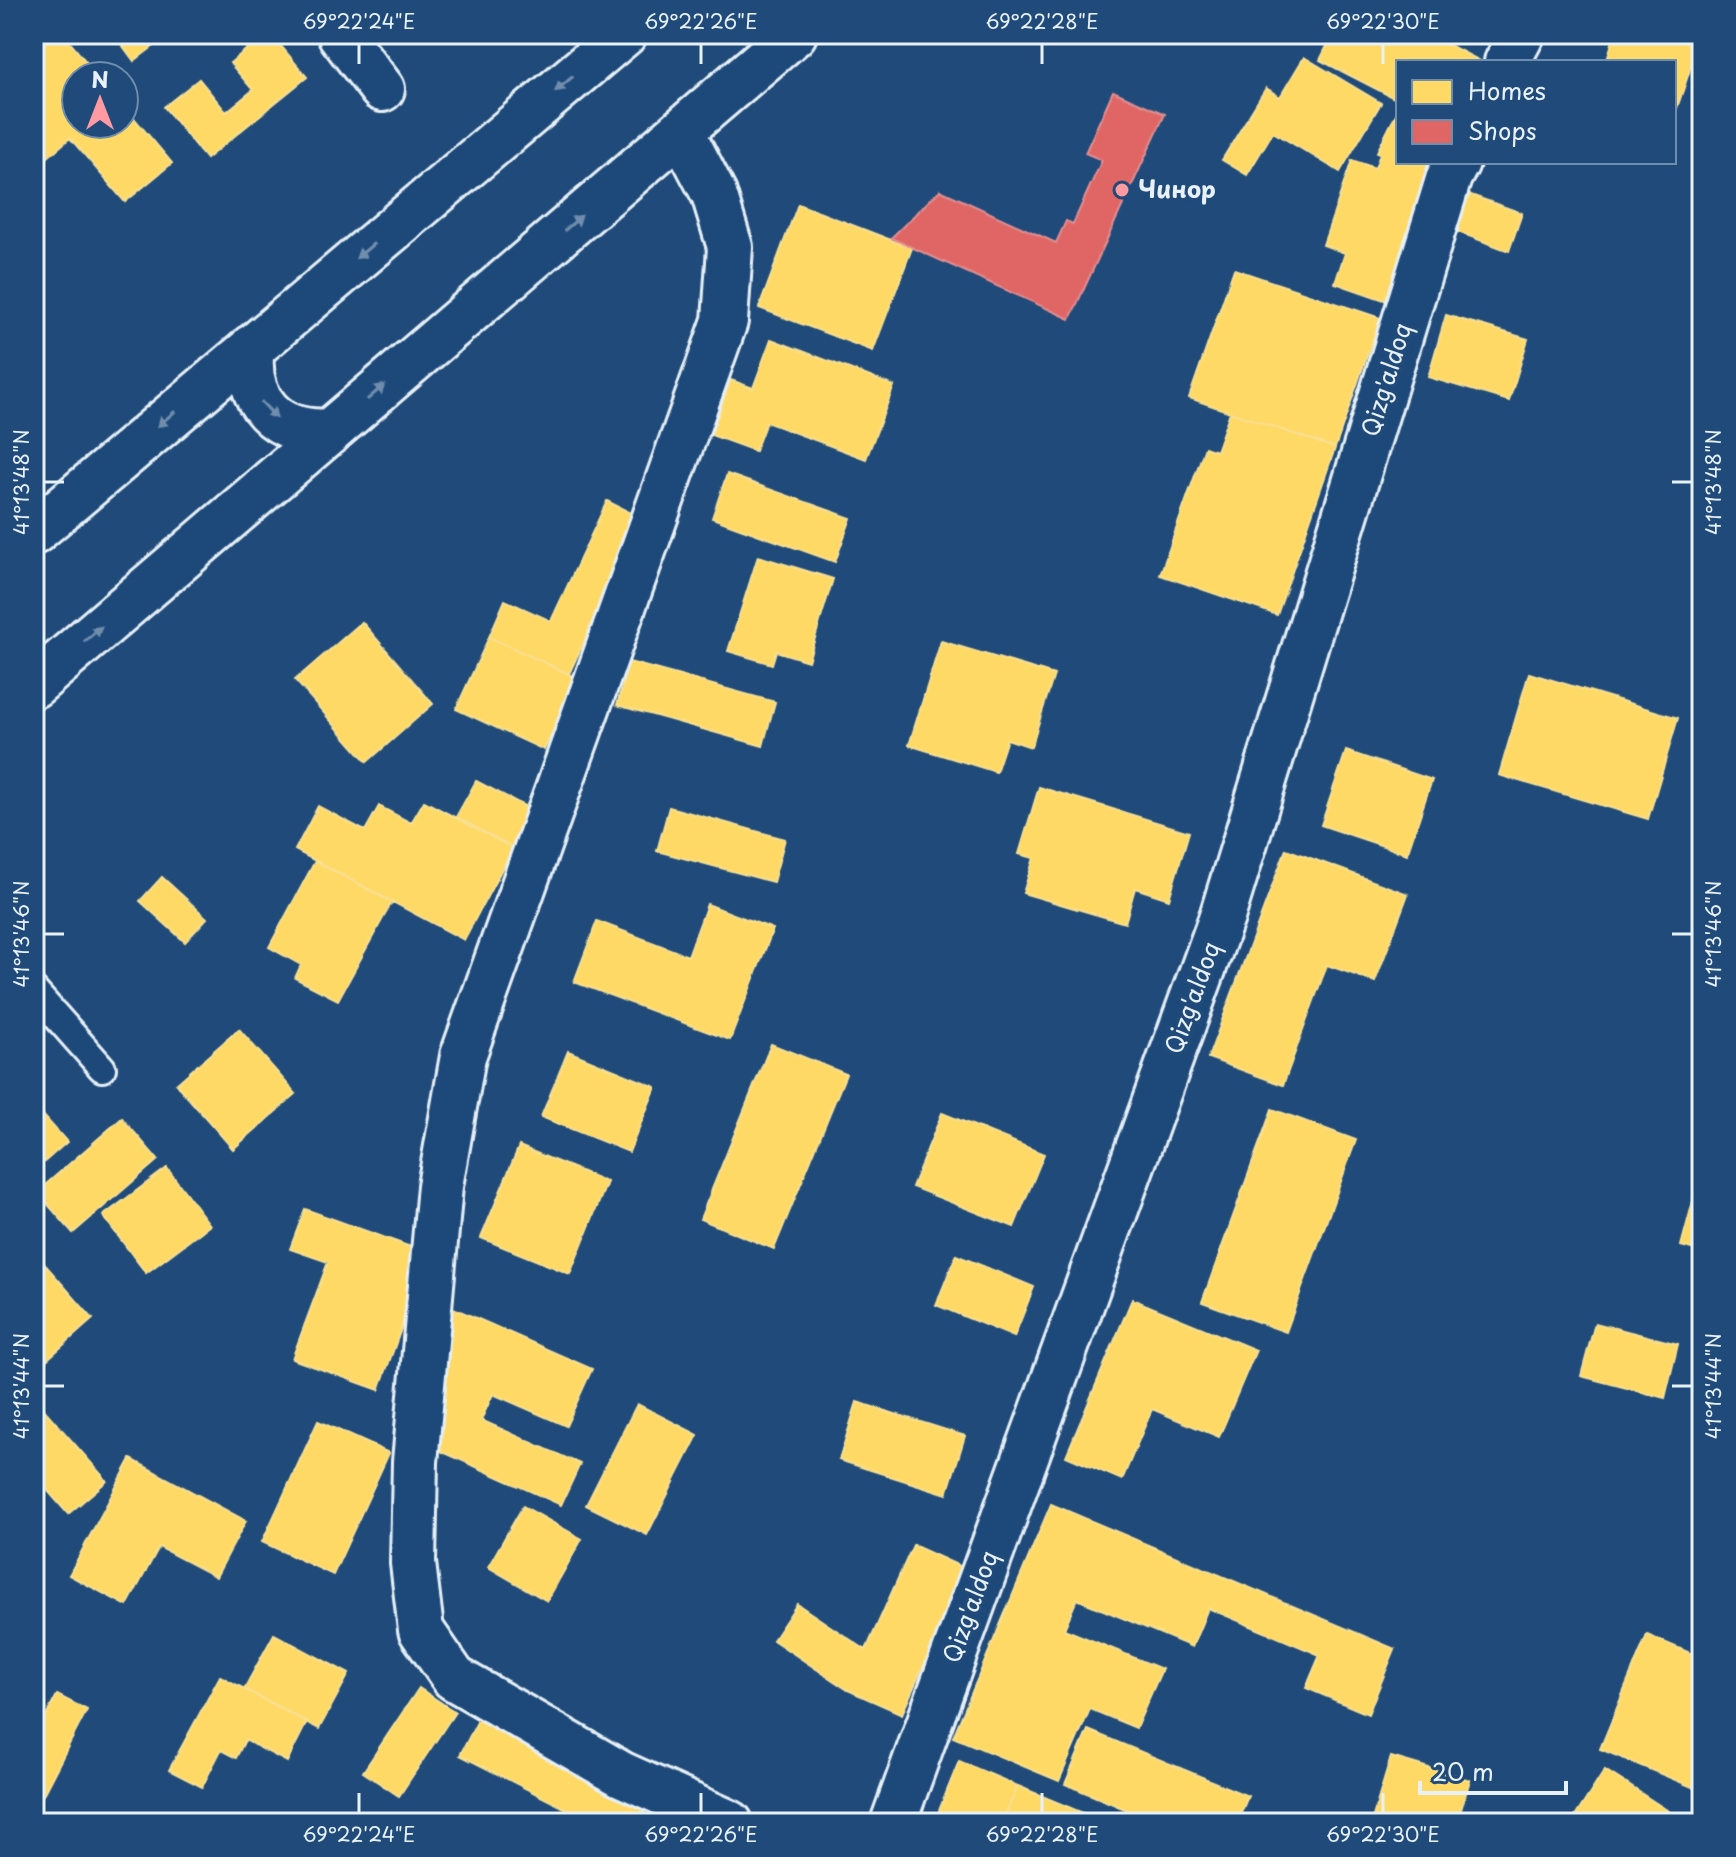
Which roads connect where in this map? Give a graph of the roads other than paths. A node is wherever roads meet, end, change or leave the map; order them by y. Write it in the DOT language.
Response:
graph roads {
  1 [pos="340,34"];
  2 [pos="624,34"];
  3 [pos="794,34"];
  4 [pos="1522,34"];
  5 [pos="1508,60"];
  6 [pos="382,89"];
  7 [pos="681,131"];
  8 [pos="1456,164"];
  9 [pos="252,347"];
  10 [pos="331,431"];
  11 [pos="34,532"];
  12 [pos="34,685"];
  13 [pos="34,991"];
  14 [pos="102,1068"];
  15 [pos="730,1823"];
  16 [pos="893,1823"];
  1 -- 6 [label="main road"];
  2 -- 9 [label="main road, one-way"];
  3 -- 7 [label="main road"];
  4 -- 5 [label="main road"];
  10 -- 7 [label="main road, one-way"];
  7 -- 15 [label="main road"];
  8 -- 16 [label="main road, Qizg'aldoq"];
  9 -- 10 [label="main road, one-way"];
  9 -- 11 [label="main road, one-way"];
  12 -- 10 [label="main road, one-way"];
  13 -- 14 [label="lane"];
}
